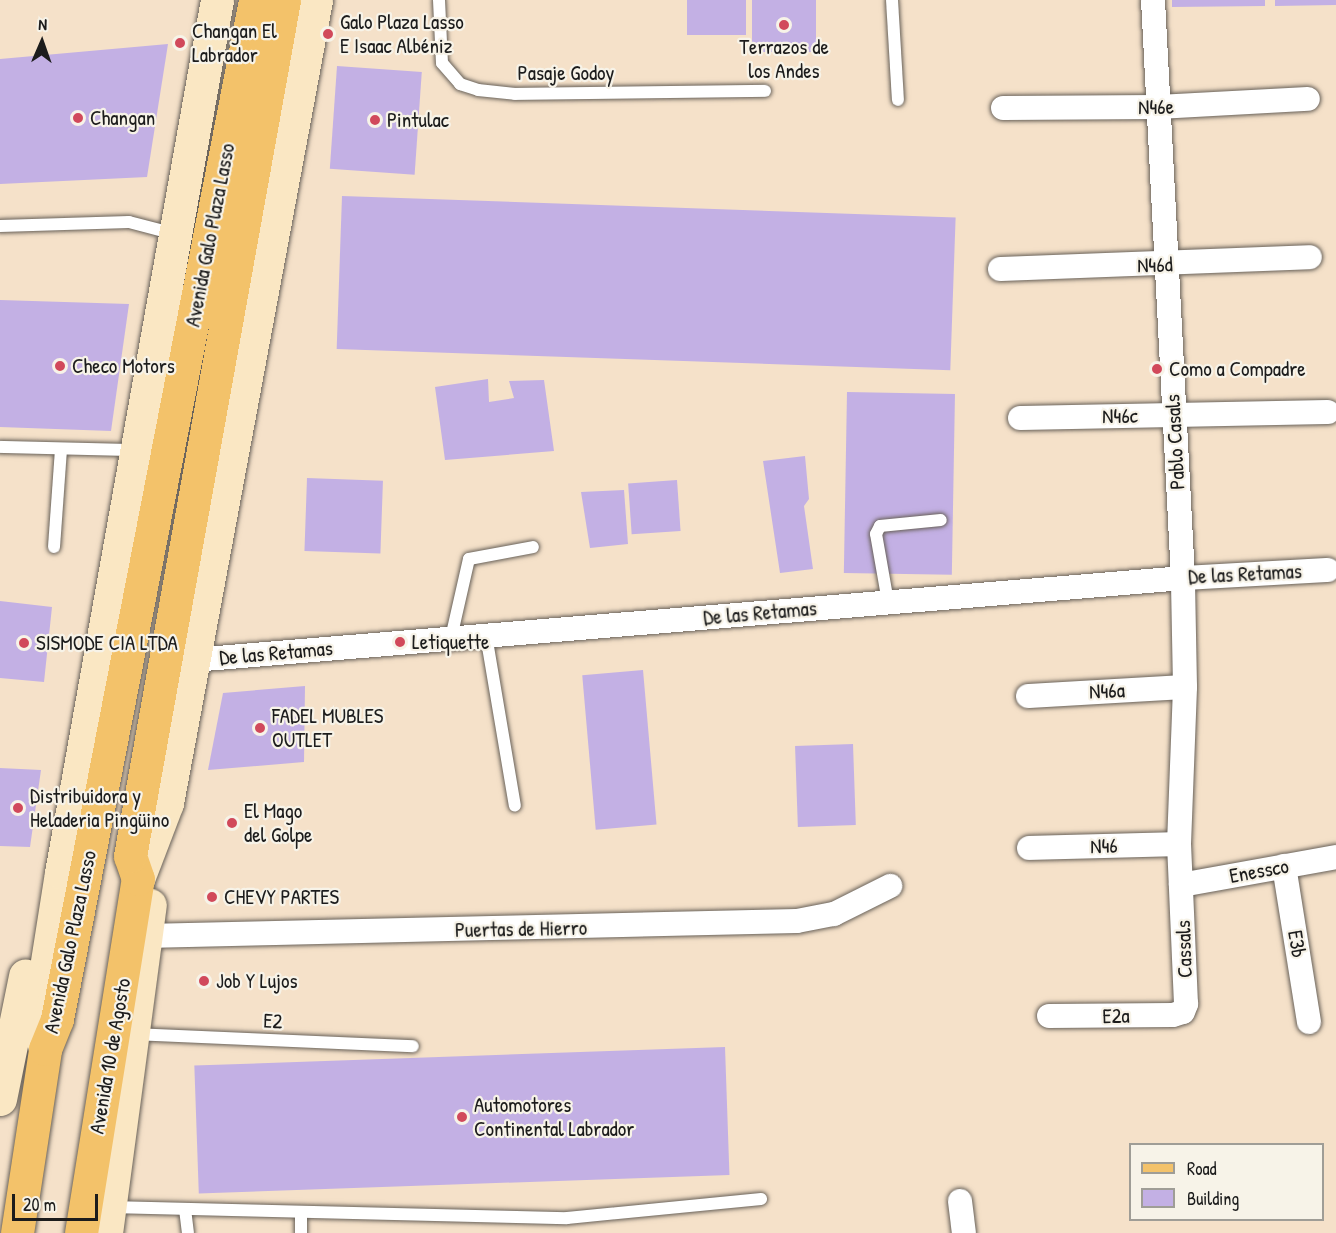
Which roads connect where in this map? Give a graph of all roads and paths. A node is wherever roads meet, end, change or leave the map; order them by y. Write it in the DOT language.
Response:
graph roads {
  1 [pos="217,0"];
  2 [pos="255,0"];
  3 [pos="285,0"];
  4 [pos="316,0"];
  5 [pos="439,0"];
  6 [pos="892,0"];
  7 [pos="1153,0"];
  8 [pos="765,91"];
  9 [pos="1308,99"];
  10 [pos="898,100"];
  11 [pos="1158,107"];
  12 [pos="1003,108"];
  13 [pos="0,226"];
  14 [pos="176,234"];
  15 [pos="1311,257"];
  16 [pos="1166,265"];
  17 [pos="1000,269"];
  18 [pos="1328,412"];
  19 [pos="1173,416"];
  20 [pos="1020,418"];
  21 [pos="0,447"];
  22 [pos="61,449"];
  23 [pos="139,450"];
  24 [pos="941,520"];
  25 [pos="54,547"];
  26 [pos="533,547"];
  27 [pos="1328,570"];
  28 [pos="1183,578"];
  29 [pos="888,602"];
  30 [pos="486,636"];
  31 [pos="451,638"];
  32 [pos="193,660"];
  33 [pos="1185,687"];
  34 [pos="1028,696"];
  35 [pos="167,803"];
  36 [pos="515,806"];
  37 [pos="1179,844"];
  38 [pos="1029,848"];
  39 [pos="1336,857"];
  40 [pos="1284,866"];
  41 [pos="62,873"];
  42 [pos="138,879"];
  43 [pos="1181,885"];
  44 [pos="890,886"];
  45 [pos="145,936"];
  46 [pos="1183,1012"];
  47 [pos="1049,1016"];
  48 [pos="1309,1022"];
  49 [pos="132,1034"];
  50 [pos="413,1046"];
  51 [pos="45,1049"];
  52 [pos="0,1099"];
  53 [pos="761,1199"];
  54 [pos="960,1201"];
  55 [pos="185,1209"];
  56 [pos="301,1212"];
  57 [pos="107,1220"];
  58 [pos="17,1233"];
  59 [pos="81,1233"];
  60 [pos="188,1233"];
  61 [pos="301,1233"];
  62 [pos="964,1233"];
  1 -- 14 [label="main road, Avenida Galo Plaza Lasso"];
  2 -- 51 [label="main road, Avenida Galo Plaza Lasso"];
  3 -- 42 [label="main road, Avenida Galo Plaza Lasso"];
  4 -- 32 [label="main road"];
  5 -- 8 [label="lane, Pasaje Godoy"];
  6 -- 10 [label="lane"];
  7 -- 11 [label="street, Pablo Casals"];
  9 -- 11 [label="street, N46e"];
  11 -- 12 [label="street, N46e"];
  11 -- 16 [label="street, Pablo Casals"];
  13 -- 14 [label="lane"];
  14 -- 23 [label="main road, Avenida Galo Plaza Lasso"];
  15 -- 16 [label="street, N46d"];
  16 -- 17 [label="street, N46d"];
  16 -- 19 [label="street, Pablo Casals"];
  18 -- 19 [label="street, N46c"];
  19 -- 20 [label="street, N46c"];
  19 -- 28 [label="street, Pablo Casals"];
  21 -- 22 [label="lane"];
  22 -- 23 [label="lane"];
  22 -- 25 [label="lane"];
  23 -- 41 [label="main road, Avenida Galo Plaza Lasso"];
  24 -- 29 [label="lane"];
  26 -- 31 [label="lane"];
  27 -- 28 [label="street, De las Retamas"];
  28 -- 29 [label="street, De las Retamas"];
  28 -- 33 [label="street, Pablo Casals"];
  29 -- 30 [label="street, De las Retamas"];
  30 -- 31 [label="street, De las Retamas"];
  30 -- 36 [label="lane"];
  31 -- 32 [label="street, De las Retamas"];
  32 -- 35 [label="main road"];
  33 -- 34 [label="street, N46a"];
  33 -- 37 [label="street, Pablo Casals"];
  35 -- 42 [label="main road"];
  35 -- 45 [label="main road"];
  37 -- 38 [label="street, N46"];
  37 -- 43 [label="street, Pablo Casals"];
  39 -- 40 [label="street, Enessco"];
  40 -- 43 [label="street, Enessco"];
  40 -- 48 [label="street, E3b"];
  41 -- 51 [label="main road, Avenida Galo Plaza Lasso"];
  41 -- 52 [label="main road"];
  42 -- 59 [label="main road, Avenida 10 de Agosto"];
  43 -- 46 [label="street, Cassals"];
  44 -- 45 [label="street, Puertas de Hierro"];
  45 -- 49 [label="main road"];
  46 -- 47 [label="street, E2a"];
  49 -- 50 [label="lane, E2"];
  49 -- 57 [label="main road"];
  51 -- 58 [label="main road"];
  53 -- 56 [label="lane"];
  54 -- 62 [label="street"];
  55 -- 56 [label="lane"];
  55 -- 57 [label="lane"];
  55 -- 60 [label="lane"];
  56 -- 61 [label="lane"];
}
